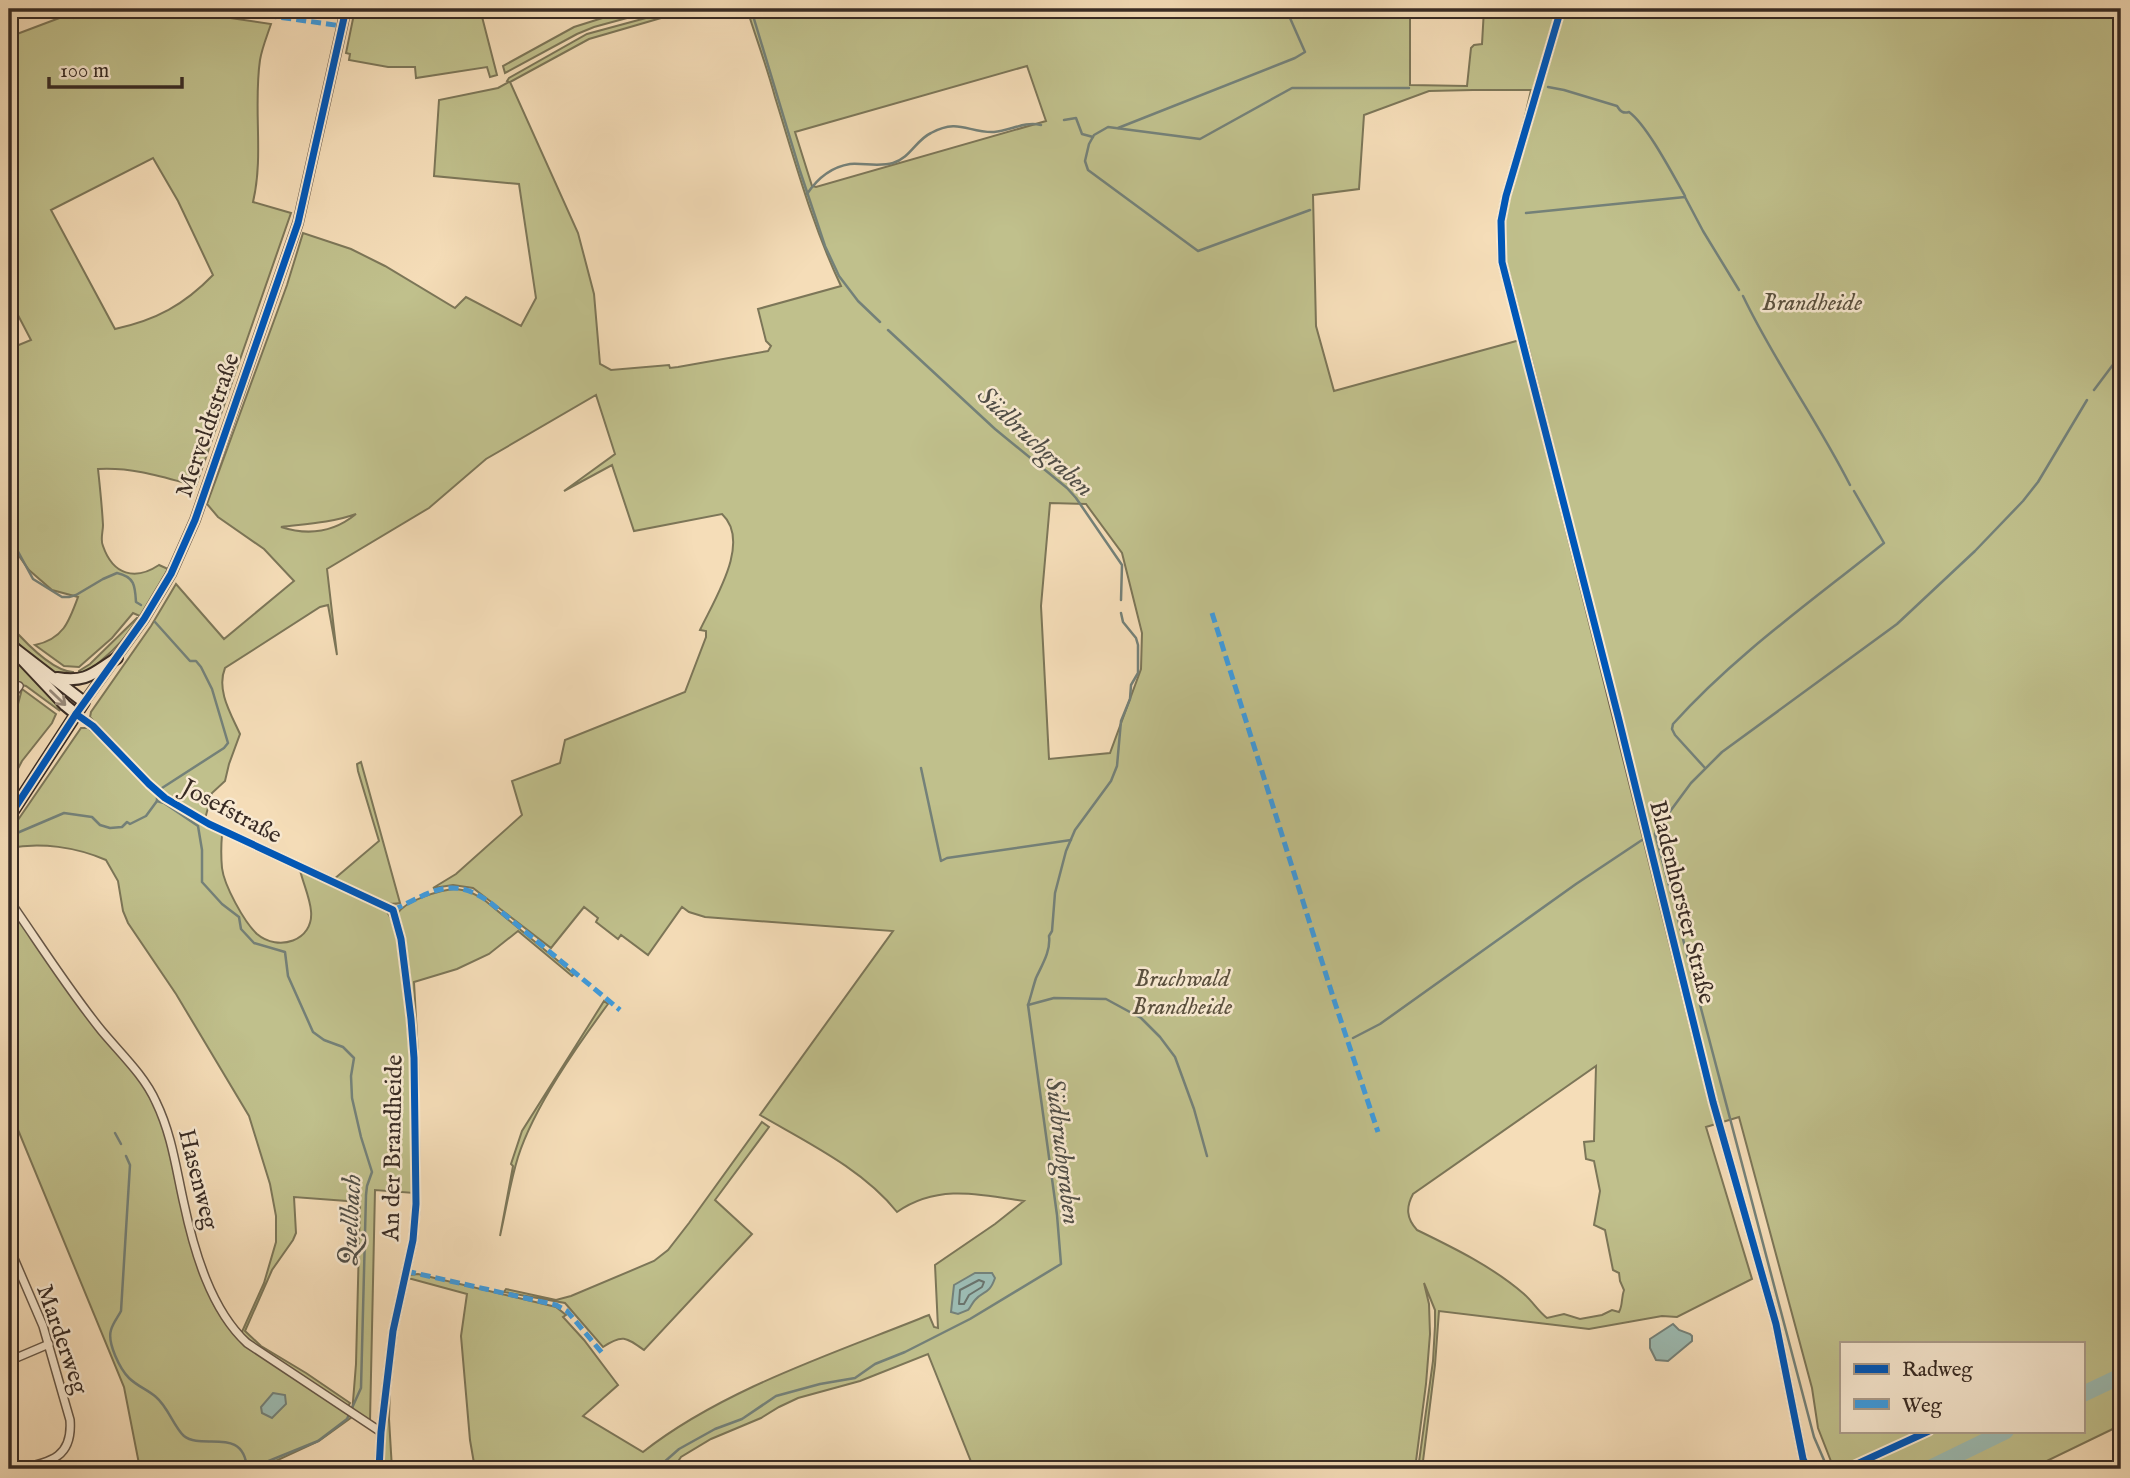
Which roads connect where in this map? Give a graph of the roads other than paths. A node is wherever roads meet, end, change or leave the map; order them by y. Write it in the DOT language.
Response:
graph roads {
  1 [pos="346,9"];
  2 [pos="1561,9"];
  3 [pos="1516,316"];
  4 [pos="1523,342"];
  5 [pos="9,644"];
  6 [pos="117,658"];
  7 [pos="53,678"];
  8 [pos="19,686"];
  9 [pos="9,699"];
  10 [pos="85,702"];
  11 [pos="76,714"];
  12 [pos="10,813"];
  13 [pos="9,900"];
  14 [pos="393,910"];
  15 [pos="10,1252"];
  16 [pos="48,1344"];
  17 [pos="9,1361"];
  18 [pos="381,1432"];
  19 [pos="17,1469"];
  20 [pos="379,1469"];
  21 [pos="1808,1469"];
  1 -- 6 [label="street, Merveldtstraße"];
  2 -- 3 [label="street"];
  4 -- 21 [label="street, Bladenhorster Straße"];
  5 -- 7 [label="main road"];
  5 -- 11 [label="main road, one-way"];
  6 -- 7 [label="main road"];
  6 -- 10 [label="street, Merveldtstraße"];
  7 -- 10 [label="main road"];
  8 -- 9 [label="street"];
  10 -- 11 [label="main road, Merveldtstraße"];
  11 -- 12 [label="main road, Merveldtstraße"];
  11 -- 14 [label="street, Josefstraße"];
  13 -- 18 [label="street, Hasenweg"];
  14 -- 18 [label="street, An der Brandheide"];
  15 -- 16 [label="street, Marderweg"];
  16 -- 17 [label="street"];
  16 -- 19 [label="street, Marderweg"];
  18 -- 20 [label="street, An der Brandheide"];
}
